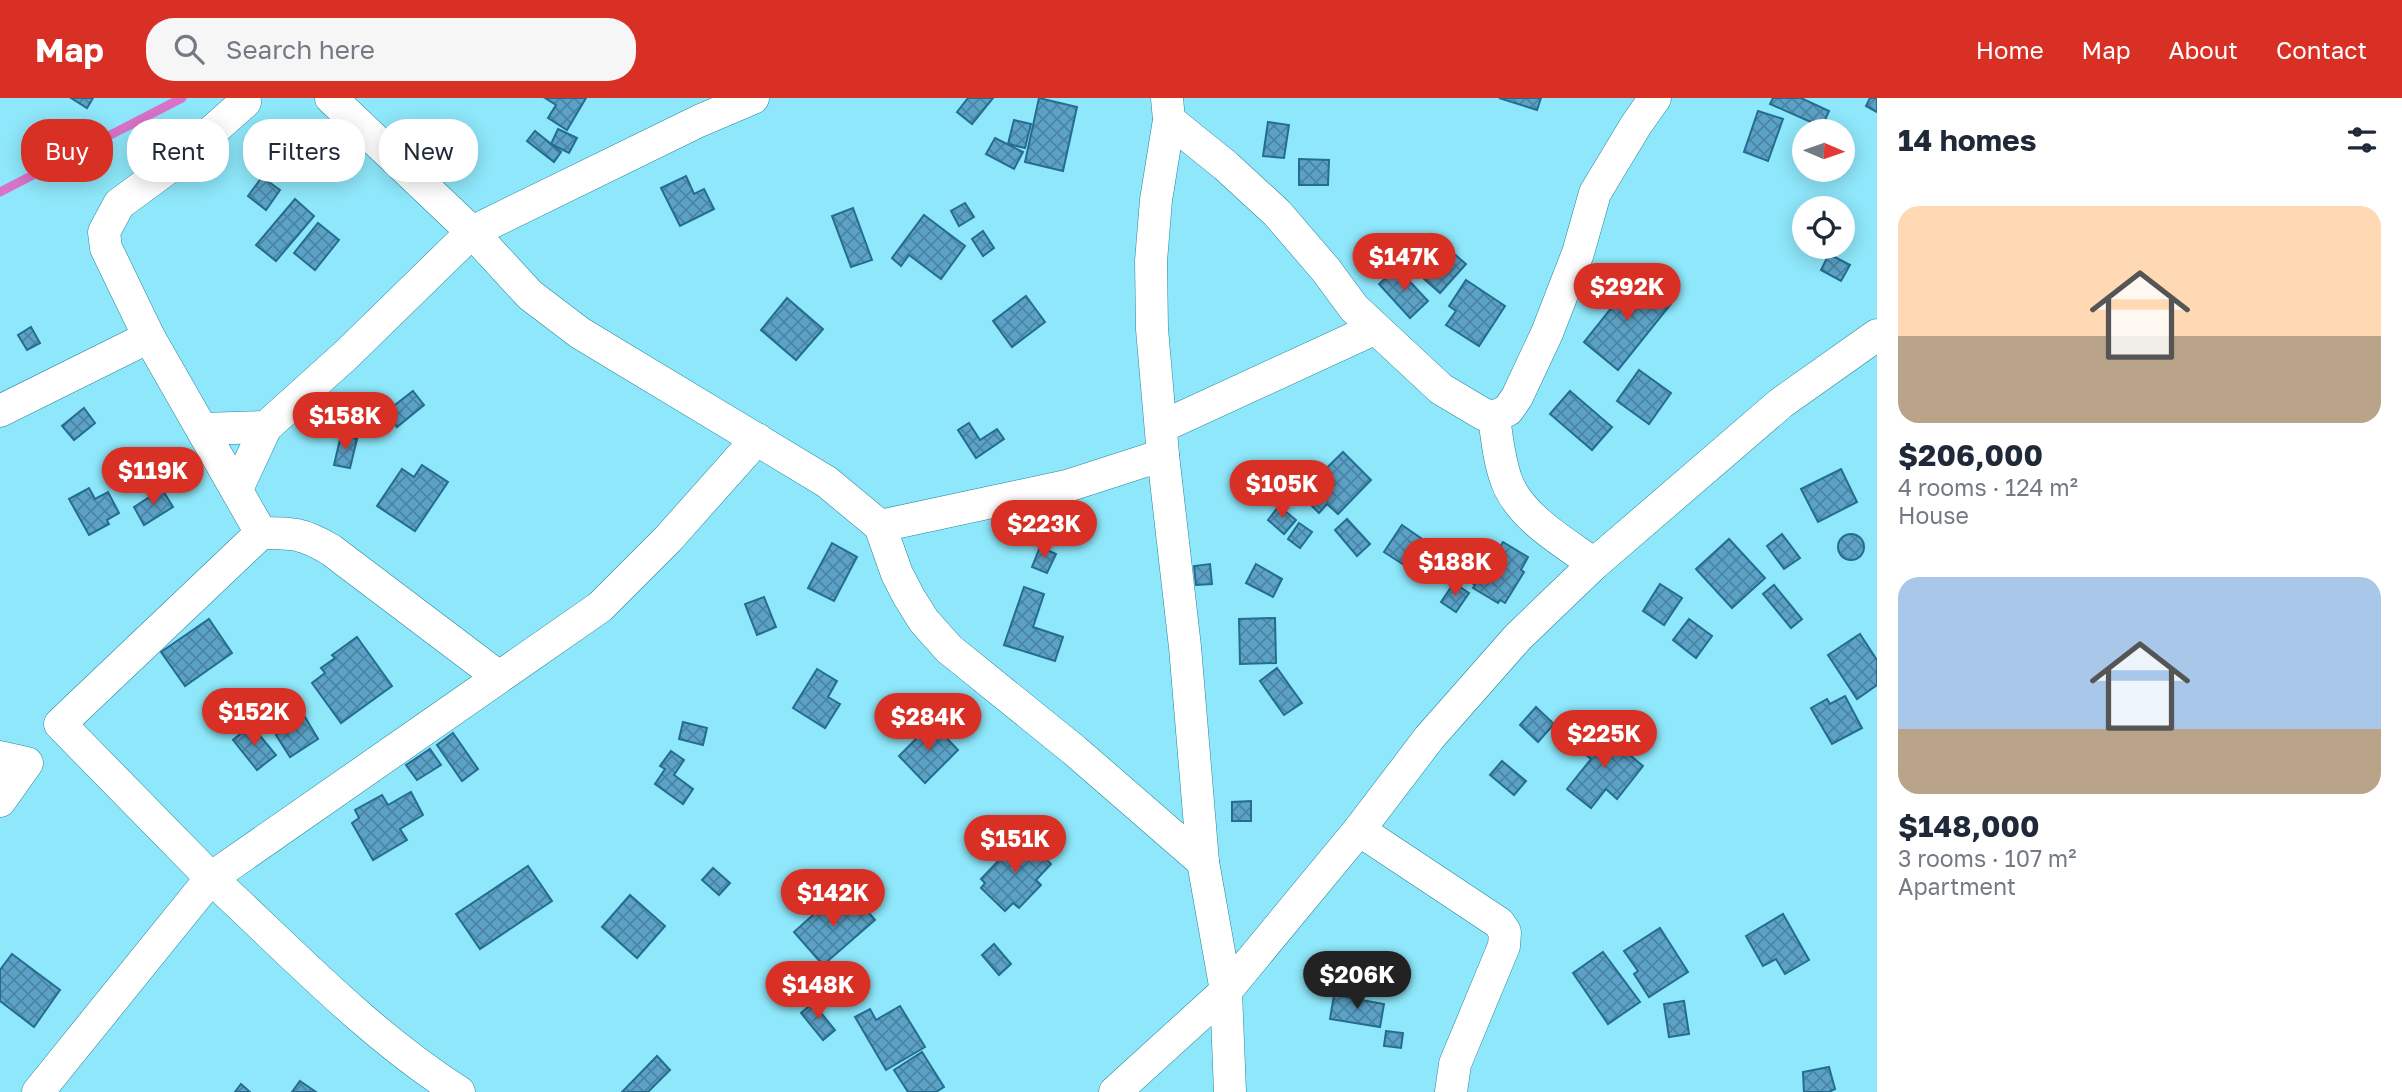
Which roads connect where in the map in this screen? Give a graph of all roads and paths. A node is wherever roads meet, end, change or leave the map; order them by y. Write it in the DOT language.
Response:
graph roads {
  1 [pos="331,98"];
  2 [pos="753,98"];
  3 [pos="1656,98"];
  4 [pos="246,99"];
  5 [pos="1169,104"];
  6 [pos="472,232"];
  7 [pos="1374,329"];
  8 [pos="1877,335"];
  9 [pos="149,337"];
  10 [pos="0,411"];
  11 [pos="1494,417"];
  12 [pos="266,427"];
  13 [pos="203,429"];
  14 [pos="757,439"];
  15 [pos="1162,441"];
  16 [pos="237,489"];
  17 [pos="880,526"];
  18 [pos="261,533"];
  19 [pos="1594,564"];
  20 [pos="499,677"];
  21 [pos="61,724"];
  22 [pos="14,760"];
  23 [pos="0,801"];
  24 [pos="1359,830"];
  25 [pos="1203,862"];
  26 [pos="211,878"];
  27 [pos="1226,991"];
  28 [pos="38,1092"];
  29 [pos="459,1092"];
  30 [pos="1115,1092"];
  31 [pos="1230,1092"];
  32 [pos="1451,1092"];
  1 -- 6 [label="street"];
  2 -- 6 [label="street"];
  3 -- 11 [label="street"];
  4 -- 9 [label="street"];
  5 -- 7 [label="street"];
  5 -- 15 [label="street"];
  6 -- 12 [label="street"];
  6 -- 14 [label="street"];
  7 -- 11 [label="street"];
  7 -- 15 [label="street"];
  8 -- 19 [label="street"];
  9 -- 10 [label="street"];
  9 -- 13 [label="street"];
  11 -- 19 [label="street"];
  12 -- 13 [label="street"];
  12 -- 16 [label="street"];
  13 -- 16 [label="street"];
  14 -- 17 [label="street"];
  14 -- 20 [label="street"];
  15 -- 17 [label="street"];
  15 -- 25 [label="street"];
  16 -- 18 [label="street"];
  17 -- 25 [label="street"];
  18 -- 20 [label="street"];
  18 -- 21 [label="street"];
  19 -- 24 [label="street"];
  20 -- 26 [label="street"];
  21 -- 22 [label="street"];
  21 -- 26 [label="street"];
  22 -- 23 [label="street"];
  24 -- 27 [label="street"];
  24 -- 32 [label="street"];
  25 -- 27 [label="street"];
  26 -- 28 [label="street"];
  26 -- 29 [label="street"];
  27 -- 30 [label="street"];
  27 -- 31 [label="street"];
}
